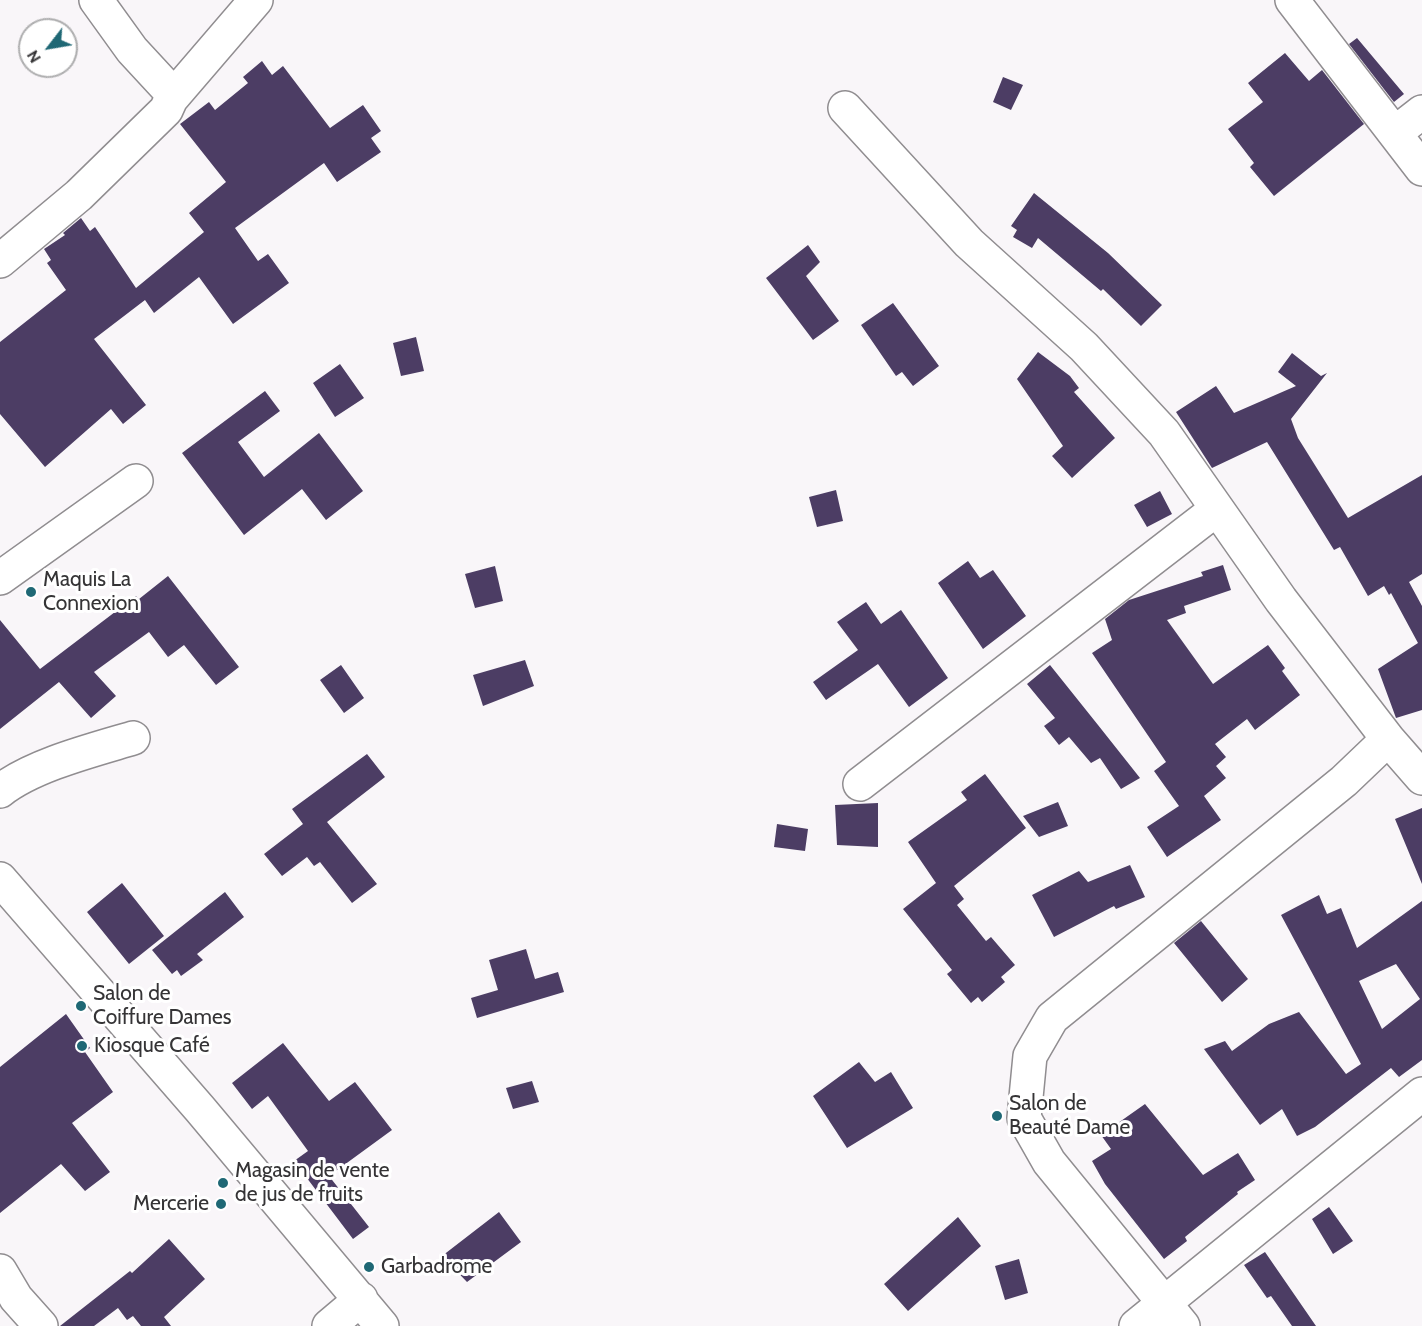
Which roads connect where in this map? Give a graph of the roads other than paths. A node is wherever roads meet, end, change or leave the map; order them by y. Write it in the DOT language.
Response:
graph roads {
  1 [pos="96,0"];
  2 [pos="256,0"];
  3 [pos="1292,0"];
  4 [pos="171,99"];
  5 [pos="845,108"];
  6 [pos="1422,112"];
  7 [pos="1395,133"];
  8 [pos="1422,169"];
  9 [pos="0,261"];
  10 [pos="136,481"];
  11 [pos="1218,509"];
  12 [pos="0,578"];
  13 [pos="132,738"];
  14 [pos="1388,739"];
  15 [pos="1422,777"];
  16 [pos="860,784"];
  17 [pos="0,791"];
  18 [pos="0,879"];
  19 [pos="1422,1094"];
  20 [pos="0,1271"];
  21 [pos="361,1299"];
  22 [pos="1173,1314"];
  23 [pos="41,1326"];
  24 [pos="329,1326"];
  25 [pos="382,1326"];
  26 [pos="1136,1326"];
  1 -- 4 [label="street"];
  2 -- 4 [label="street"];
  3 -- 7 [label="street"];
  4 -- 9 [label="street"];
  5 -- 11 [label="street"];
  6 -- 7 [label="street"];
  7 -- 8 [label="street"];
  10 -- 12 [label="street"];
  11 -- 14 [label="street"];
  11 -- 16 [label="street"];
  13 -- 17 [label="street"];
  14 -- 15 [label="street"];
  14 -- 22 [label="street"];
  18 -- 21 [label="street"];
  19 -- 22 [label="street"];
  20 -- 23 [label="street"];
  21 -- 24 [label="street"];
  21 -- 25 [label="street"];
  22 -- 26 [label="street"];
}
